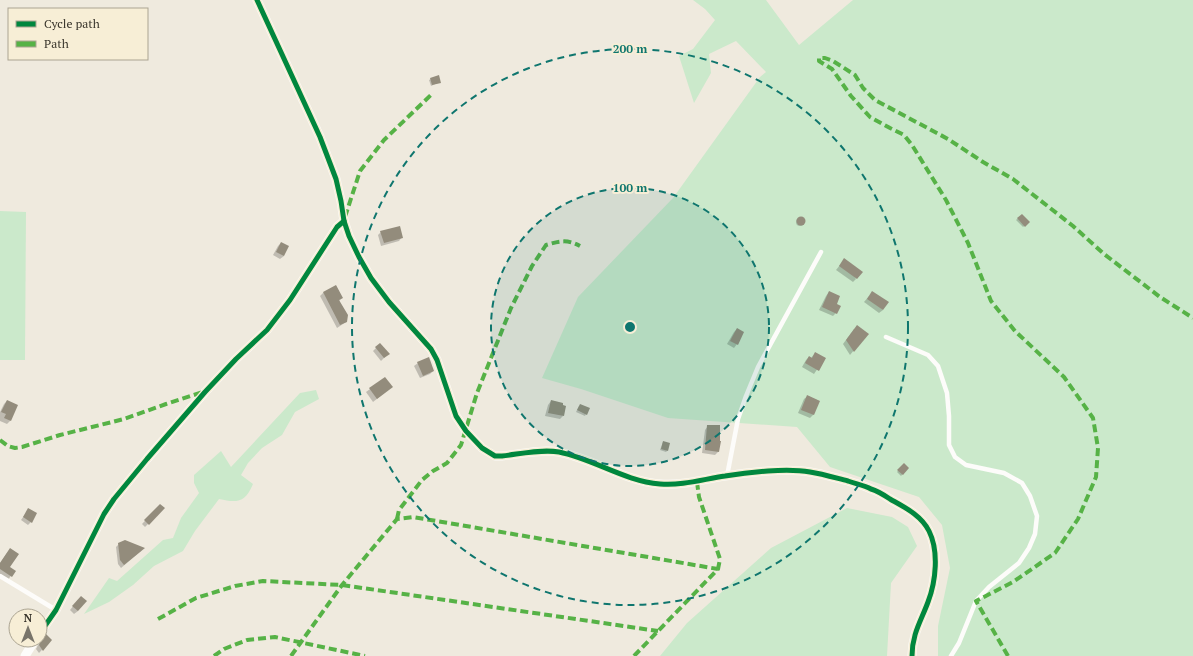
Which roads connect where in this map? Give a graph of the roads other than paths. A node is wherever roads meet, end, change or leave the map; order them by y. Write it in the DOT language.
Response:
graph roads {
  1 [pos="257,0"];
  2 [pos="344,221"];
  3 [pos="821,252"];
  4 [pos="886,337"];
  5 [pos="727,476"];
  6 [pos="0,576"];
  7 [pos="56,610"];
  8 [pos="48,622"];
  9 [pos="912,656"];
  10 [pos="951,656"];
  1 -- 2 [label="street"];
  2 -- 5 [label="street"];
  2 -- 7 [label="street"];
  3 -- 5 [label="lane"];
  4 -- 10 [label="lane"];
  5 -- 9 [label="street"];
  6 -- 7 [label="lane"];
  7 -- 8 [label="street"];
}
